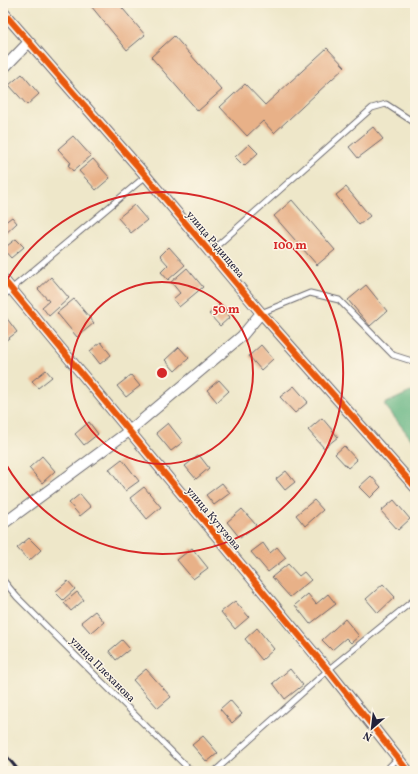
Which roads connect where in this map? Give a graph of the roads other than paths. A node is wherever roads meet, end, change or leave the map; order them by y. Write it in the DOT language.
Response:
graph roads {
  1 [pos="3,12"];
  2 [pos="29,42"];
  3 [pos="3,69"];
  4 [pos="415,123"];
  5 [pos="146,176"];
  6 [pos="210,252"];
  7 [pos="3,279"];
  8 [pos="11,289"];
  9 [pos="3,296"];
  10 [pos="261,313"];
  11 [pos="415,362"];
  12 [pos="129,431"];
  13 [pos="415,487"];
  14 [pos="3,524"];
  15 [pos="3,580"];
  16 [pos="415,599"];
  17 [pos="328,670"];
  18 [pos="398,759"];
  19 [pos="191,771"];
  20 [pos="215,771"];
  21 [pos="385,771"];
  22 [pos="408,771"];
  1 -- 2 [label="street, улица Радищева"];
  2 -- 3 [label="street"];
  2 -- 5 [label="street, улица Радищева"];
  4 -- 6 [label="lane"];
  5 -- 6 [label="street, улица Радищева"];
  5 -- 8 [label="lane"];
  6 -- 10 [label="street, улица Радищева"];
  7 -- 8 [label="street, улица Кутузова"];
  8 -- 9 [label="lane"];
  8 -- 12 [label="street, улица Кутузова"];
  10 -- 11 [label="lane"];
  10 -- 12 [label="street"];
  10 -- 13 [label="street, улица Радищева"];
  12 -- 14 [label="street"];
  12 -- 17 [label="street, улица Кутузова"];
  15 -- 19 [label="lane, улица Плеханова"];
  16 -- 17 [label="lane"];
  17 -- 18 [label="street, улица Кутузова"];
  17 -- 20 [label="lane"];
  18 -- 21 [label="lane"];
  18 -- 22 [label="street, улица Кутузова"];
}
